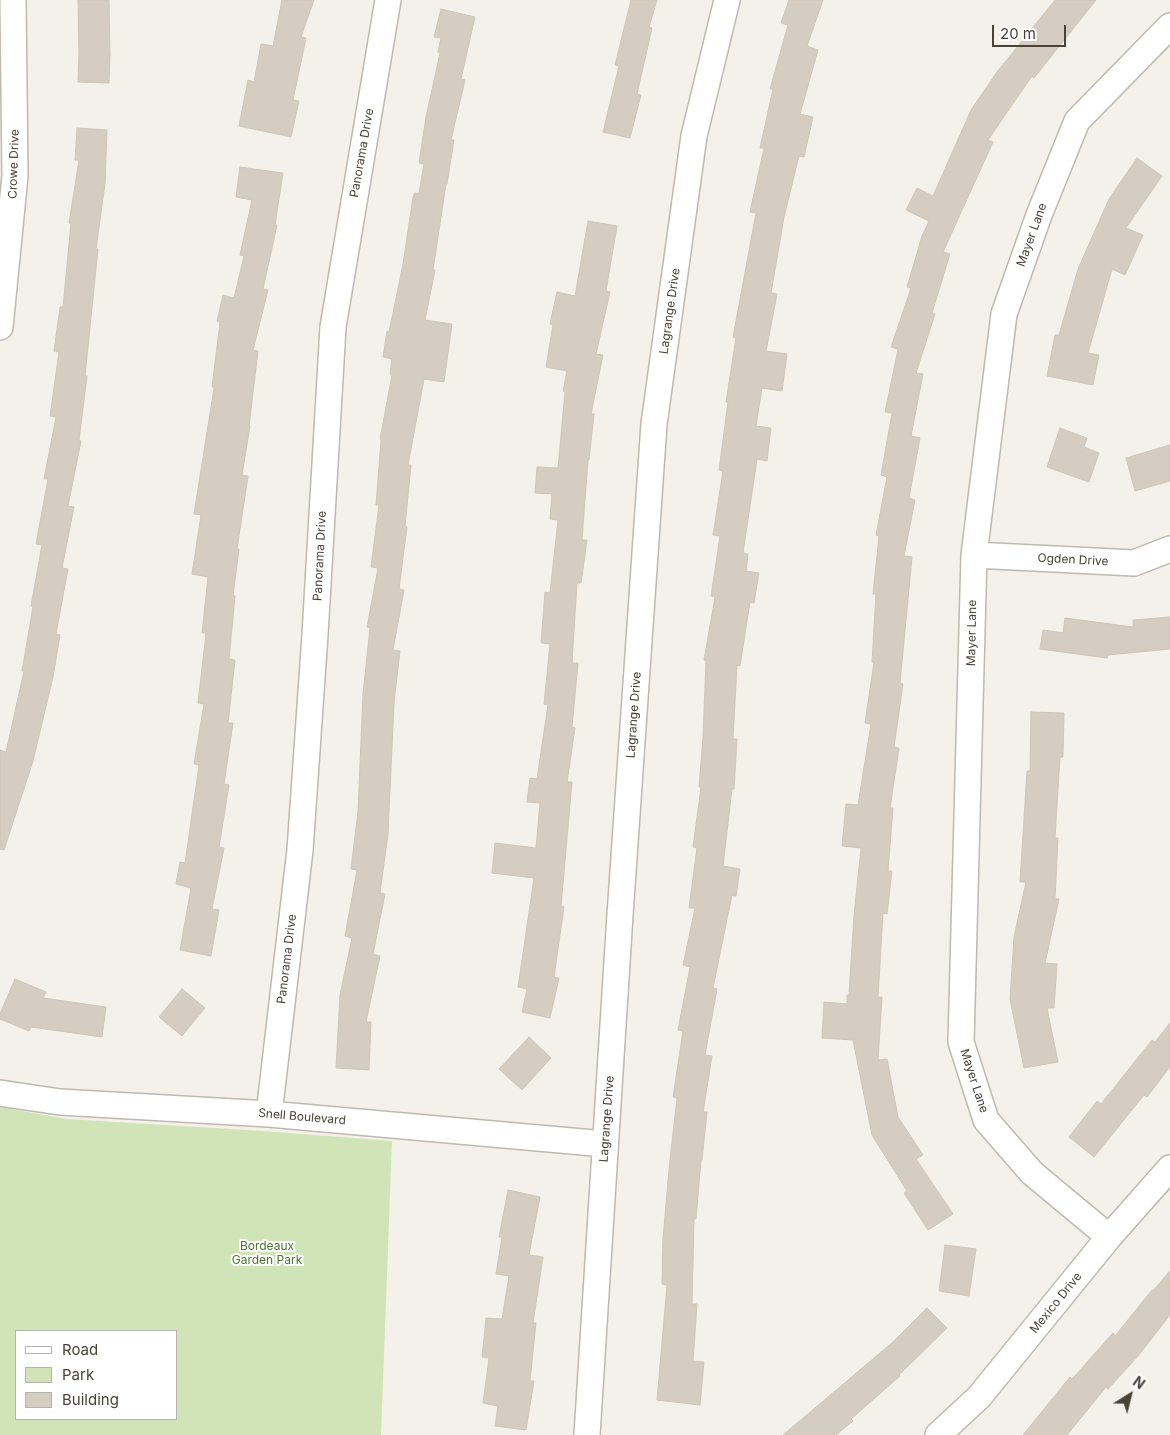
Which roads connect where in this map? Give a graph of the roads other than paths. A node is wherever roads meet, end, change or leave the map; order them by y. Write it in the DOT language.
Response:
graph roads {
  1 [pos="13,0"];
  2 [pos="388,0"];
  3 [pos="727,0"];
  4 [pos="1170,26"];
  5 [pos="0,328"];
  6 [pos="1170,549"];
  7 [pos="974,555"];
  8 [pos="0,1093"];
  9 [pos="269,1114"];
  10 [pos="605,1144"];
  11 [pos="1170,1168"];
  12 [pos="1109,1237"];
  13 [pos="587,1435"];
  14 [pos="938,1435"];
  1 -- 5 [label="street, Crowe Drive"];
  2 -- 9 [label="street, Panorama Drive"];
  3 -- 10 [label="street, Lagrange Drive"];
  4 -- 7 [label="street, Mayer Lane"];
  6 -- 7 [label="street, Ogden Drive"];
  7 -- 12 [label="street, Mayer Lane"];
  8 -- 9 [label="street, Snell Boulevard"];
  9 -- 10 [label="street, Snell Boulevard"];
  10 -- 13 [label="street, Lagrange Drive"];
  11 -- 12 [label="street, Mexico Drive"];
  12 -- 14 [label="street, Mexico Drive"];
}
